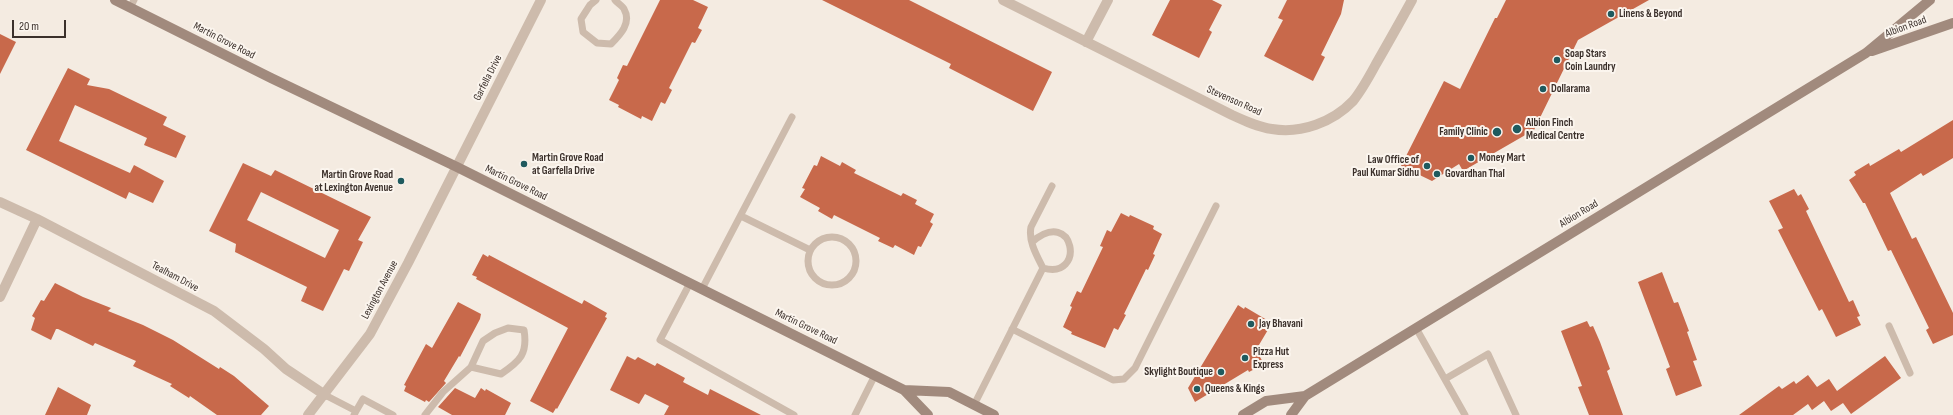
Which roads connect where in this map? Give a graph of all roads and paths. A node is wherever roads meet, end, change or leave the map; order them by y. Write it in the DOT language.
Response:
graph roads {
  1 [pos="115,0"];
  2 [pos="541,0"];
  3 [pos="596,0"];
  4 [pos="615,0"];
  5 [pos="1003,0"];
  6 [pos="1108,0"];
  7 [pos="1412,0"];
  8 [pos="1930,0"];
  9 [pos="132,4"];
  10 [pos="1953,23"];
  11 [pos="1086,42"];
  12 [pos="1866,53"];
  13 [pos="792,118"];
  14 [pos="457,167"];
  15 [pos="1052,186"];
  16 [pos="0,202"];
  17 [pos="1216,206"];
  18 [pos="741,216"];
  19 [pos="37,219"];
  20 [pos="1032,242"];
  21 [pos="810,250"];
  22 [pos="1043,268"];
  23 [pos="690,283"];
  24 [pos="702,289"];
  25 [pos="0,297"];
  26 [pos="1889,326"];
  27 [pos="1416,328"];
  28 [pos="1012,329"];
  29 [pos="471,367"];
  30 [pos="1910,373"];
  31 [pos="874,375"];
  32 [pos="1445,379"];
  33 [pos="904,390"];
  34 [pos="325,395"];
  35 [pos="1305,396"];
  36 [pos="974,405"];
  37 [pos="354,413"];
  38 [pos="308,415"];
  39 [pos="393,415"];
  40 [pos="425,415"];
  41 [pos="794,415"];
  42 [pos="855,415"];
  43 [pos="928,415"];
  44 [pos="994,415"];
  45 [pos="1243,415"];
  46 [pos="1290,415"];
  47 [pos="1465,415"];
  48 [pos="1516,415"];
  1 -- 9 [label="main road, Martin Grove Road"];
  2 -- 14 [label="street, Garfella Drive"];
  3 -- 4 [label="lane"];
  5 -- 11 [label="street, Stevenson Road"];
  6 -- 11 [label="street"];
  7 -- 11 [label="street, Stevenson Road"];
  8 -- 12 [label="main road, Albion Road"];
  9 -- 14 [label="main road, Martin Grove Road"];
  10 -- 12 [label="main road, Albion Road"];
  12 -- 27 [label="main road, Albion Road"];
  13 -- 18 [label="lane"];
  14 -- 23 [label="main road, Martin Grove Road"];
  14 -- 34 [label="street, Lexington Avenue"];
  15 -- 20 [label="lane"];
  16 -- 19 [label="street, Tealham Drive"];
  17 -- 28 [label="lane"];
  18 -- 21 [label="lane"];
  18 -- 24 [label="lane"];
  19 -- 25 [label="street"];
  19 -- 34 [label="street, Tealham Drive"];
  20 -- 22 [label="lane"];
  20 -- 22 [label="lane"];
  21 -- 21 [label="lane"];
  22 -- 28 [label="lane"];
  23 -- 24 [label="main road, Martin Grove Road"];
  23 -- 41 [label="lane"];
  24 -- 31 [label="main road, Martin Grove Road"];
  26 -- 30 [label="lane"];
  27 -- 32 [label="lane"];
  27 -- 35 [label="main road, Albion Road"];
  28 -- 36 [label="lane"];
  29 -- 29 [label="lane"];
  29 -- 40 [label="lane"];
  31 -- 33 [label="main road, Martin Grove Road"];
  31 -- 42 [label="lane"];
  32 -- 47 [label="lane"];
  32 -- 48 [label="lane"];
  33 -- 36 [label="main road, Martin Grove Road"];
  33 -- 43 [label="main road, Martin Grove Road"];
  34 -- 37 [label="lane"];
  34 -- 38 [label="street, Lexington Avenue"];
  35 -- 45 [label="main road, Albion Road"];
  35 -- 46 [label="main road, Albion Road"];
  36 -- 44 [label="main road, Martin Grove Road"];
  37 -- 39 [label="lane"];
}
